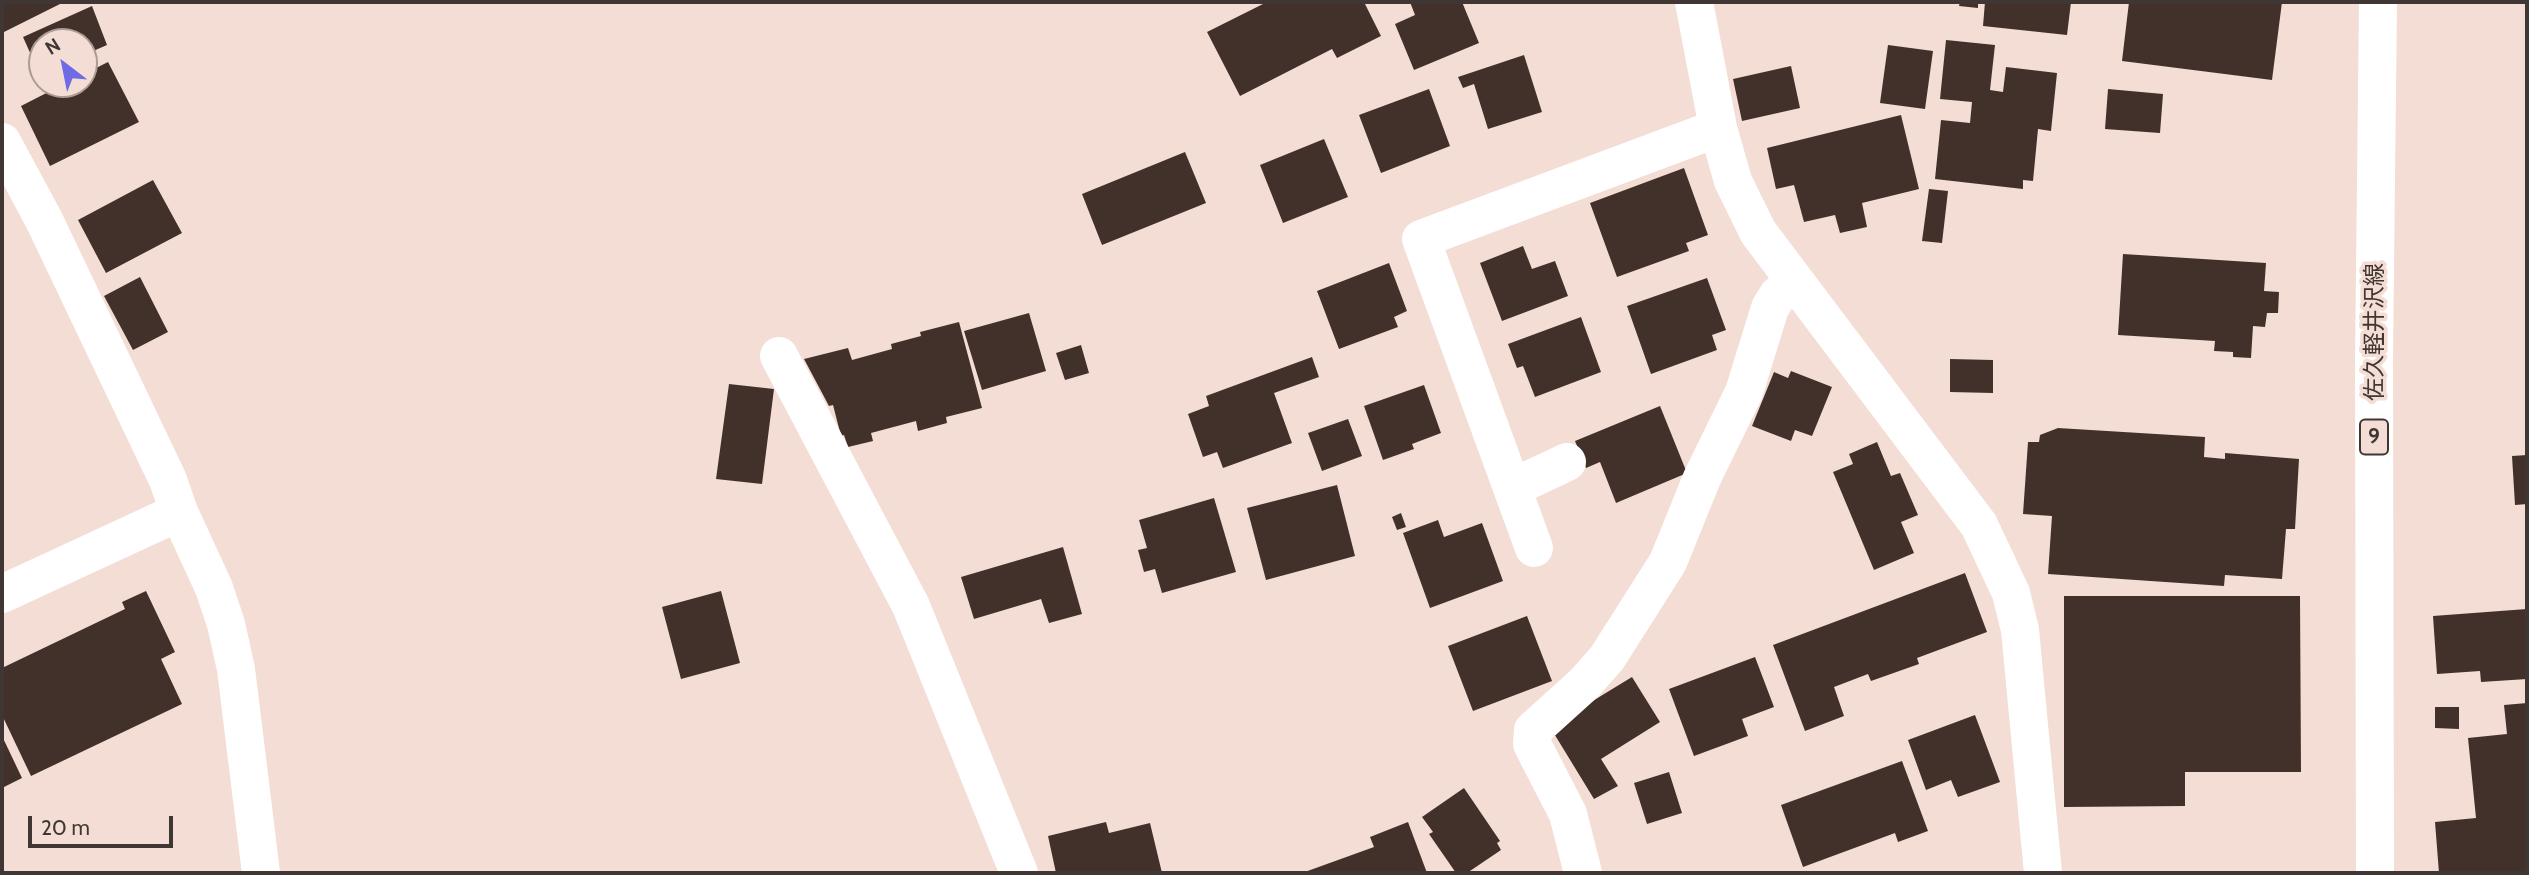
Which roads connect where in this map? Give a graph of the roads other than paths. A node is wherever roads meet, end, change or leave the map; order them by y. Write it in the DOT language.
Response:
graph roads {
  1 [pos="1694,2"];
  2 [pos="2378,2"];
  3 [pos="1718,128"];
  4 [pos="2,142"];
  5 [pos="1794,282"];
  6 [pos="779,356"];
  7 [pos="1567,462"];
  8 [pos="1512,488"];
  9 [pos="179,512"];
  10 [pos="1534,548"];
  11 [pos="2,594"];
  12 [pos="261,873"];
  13 [pos="1019,873"];
  14 [pos="1583,873"];
  15 [pos="2043,873"];
  16 [pos="2375,873"];
  1 -- 3 [label="street"];
  2 -- 16 [label="street, 佐久軽井沢線 / 9"];
  3 -- 5 [label="street"];
  3 -- 8 [label="street"];
  4 -- 9 [label="street"];
  5 -- 14 [label="street"];
  5 -- 15 [label="street"];
  6 -- 13 [label="street"];
  7 -- 8 [label="street"];
  8 -- 10 [label="street"];
  9 -- 11 [label="street"];
  9 -- 12 [label="street"];
}
